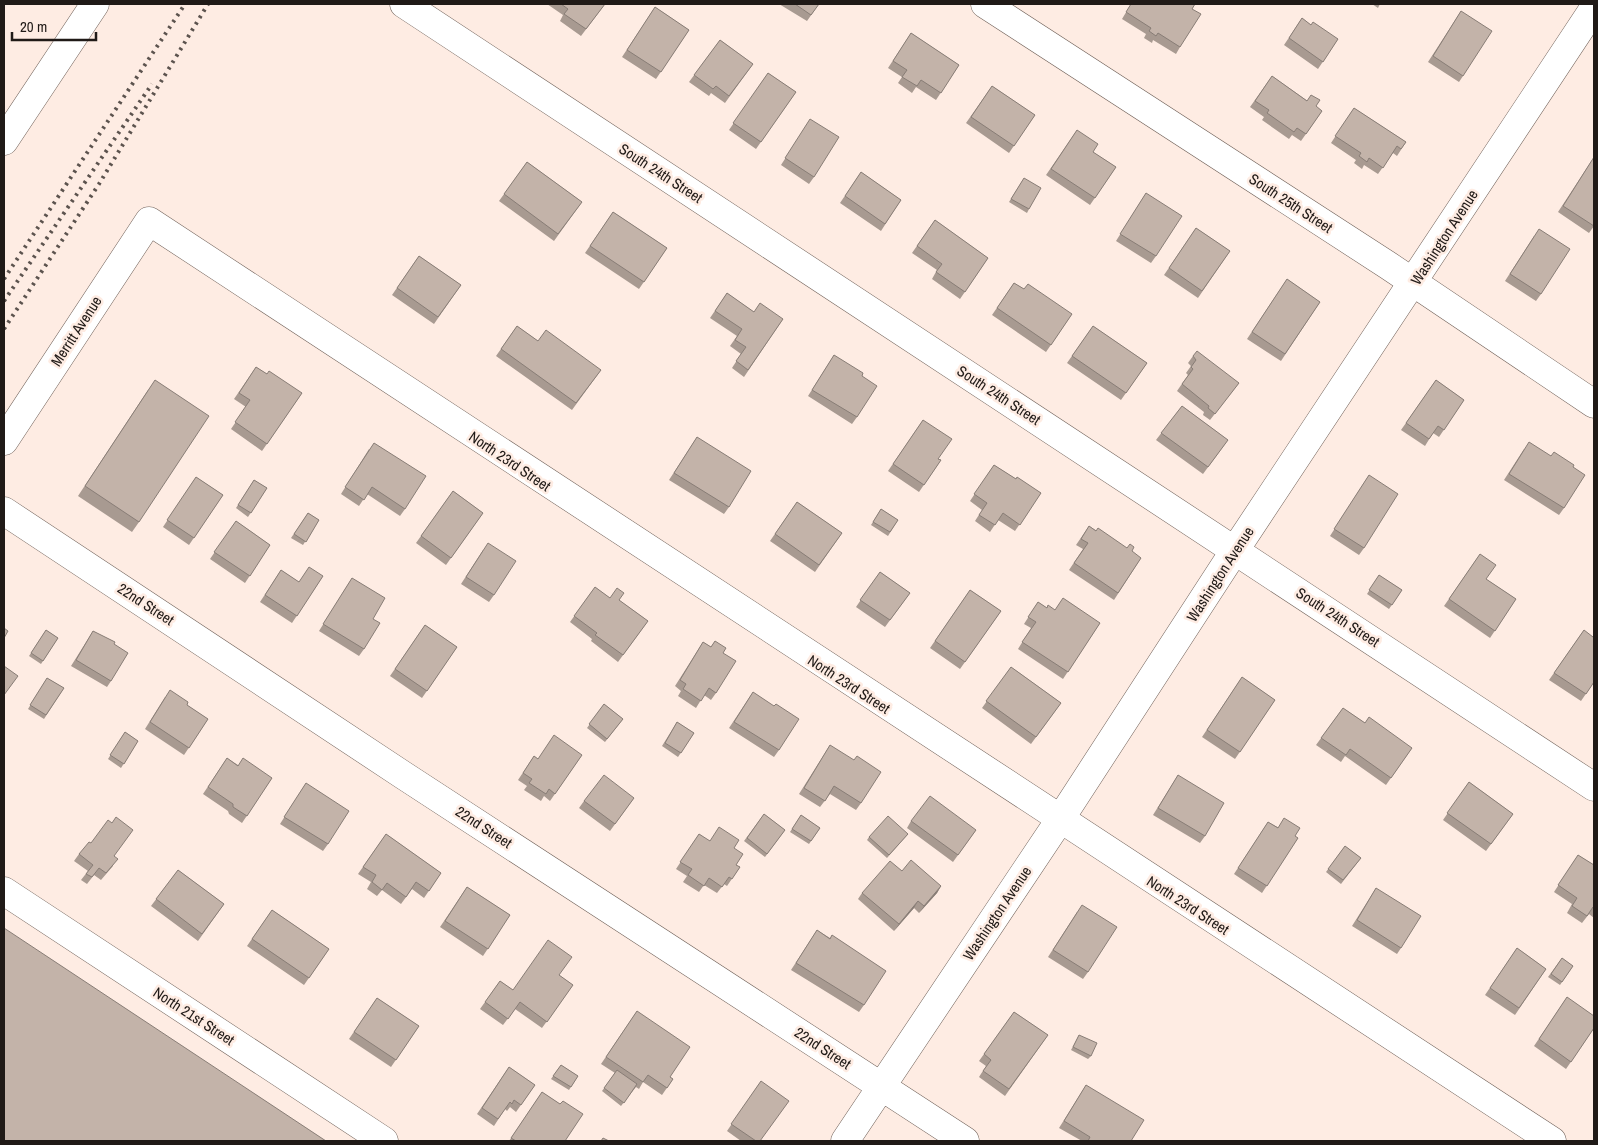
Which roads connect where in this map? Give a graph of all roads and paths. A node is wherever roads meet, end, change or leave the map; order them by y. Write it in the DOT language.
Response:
graph roads {
  1 [pos="95,4"];
  2 [pos="404,4"];
  3 [pos="985,4"];
  4 [pos="1589,10"];
  5 [pos="4,141"];
  6 [pos="149,221"];
  7 [pos="1414,283"];
  8 [pos="1594,404"];
  9 [pos="4,441"];
  10 [pos="4,511"];
  11 [pos="1235,550"];
  12 [pos="1594,787"];
  13 [pos="1058,821"];
  14 [pos="4,891"];
  15 [pos="881,1086"];
  16 [pos="384,1141"];
  17 [pos="845,1141"];
  18 [pos="965,1141"];
  19 [pos="1552,1141"];
  1 -- 5 [label="street"];
  2 -- 11 [label="street, South 24th Street"];
  3 -- 7 [label="street, South 25th Street"];
  4 -- 7 [label="street, Washington Avenue"];
  6 -- 9 [label="street, Merritt Avenue"];
  6 -- 13 [label="street, North 23rd Street"];
  7 -- 8 [label="street, South 25th Street"];
  7 -- 11 [label="street, Washington Avenue"];
  10 -- 15 [label="street, 22nd Street"];
  11 -- 12 [label="street, South 24th Street"];
  11 -- 13 [label="street, Washington Avenue"];
  13 -- 15 [label="street, Washington Avenue"];
  13 -- 19 [label="street, North 23rd Street"];
  14 -- 16 [label="street, North 21st Street"];
  15 -- 17 [label="street, Washington Avenue"];
  15 -- 18 [label="street, 22nd Street"];
}
